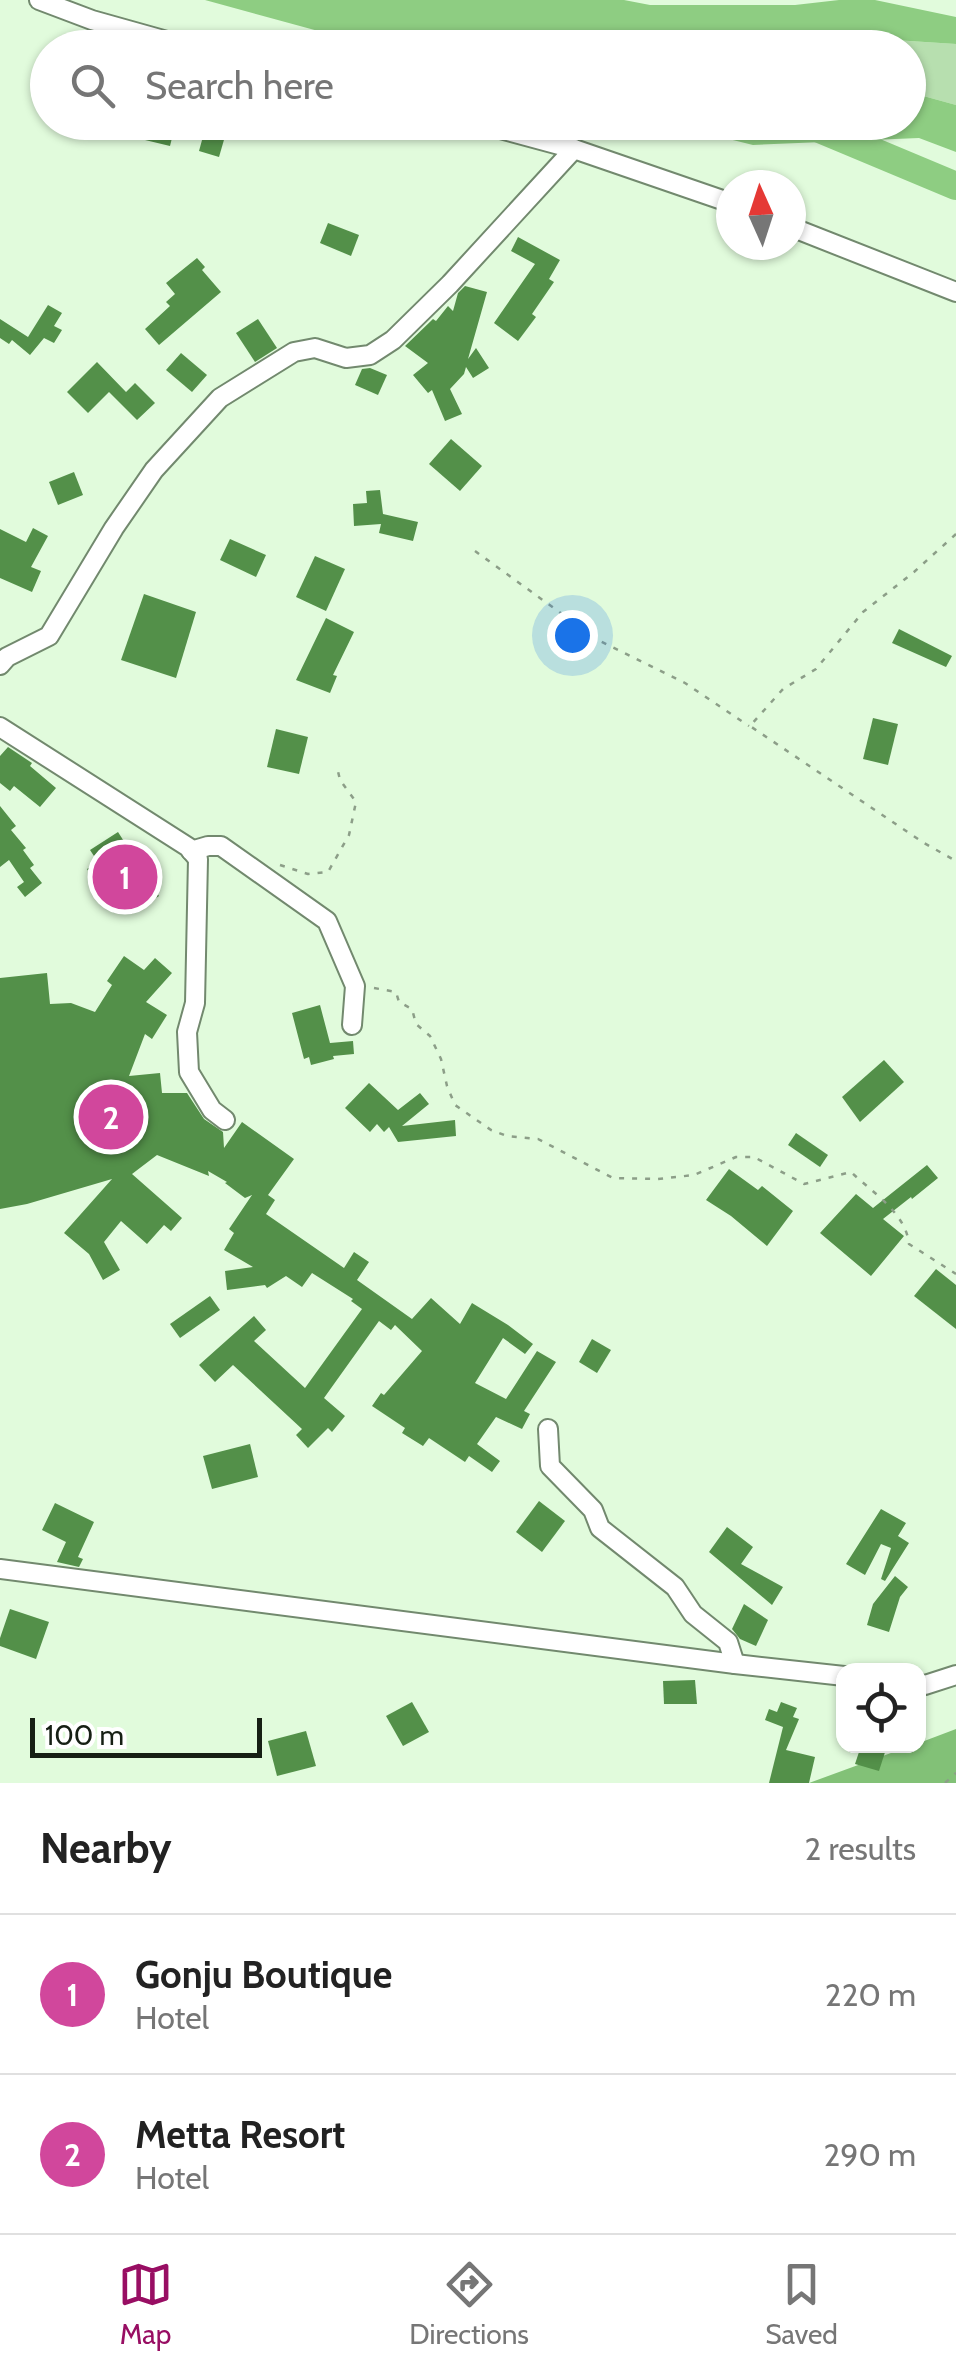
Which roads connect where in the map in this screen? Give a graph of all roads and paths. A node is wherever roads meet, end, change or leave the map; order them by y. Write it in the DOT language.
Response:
graph roads {
  1 [pos="39,0"];
  2 [pos="128,30"];
  3 [pos="541,140"];
  4 [pos="574,149"];
  5 [pos="716,197"];
  6 [pos="806,233"];
  7 [pos="956,292"];
  8 [pos="956,534"];
  9 [pos="475,551"];
  10 [pos="0,666"];
  11 [pos="0,726"];
  12 [pos="750,726"];
  13 [pos="337,767"];
  14 [pos="191,851"];
  15 [pos="956,861"];
  16 [pos="254,870"];
  17 [pos="355,986"];
  18 [pos="352,1025"];
  19 [pos="225,1120"];
  20 [pos="956,1274"];
  21 [pos="548,1429"];
  22 [pos="0,1569"];
  23 [pos="734,1664"];
  24 [pos="836,1675"];
  25 [pos="956,1675"];
  26 [pos="926,1685"];
  27 [pos="956,1773"];
  28 [pos="945,1783"];
  1 -- 2 [label="street"];
  3 -- 4 [label="street"];
  4 -- 5 [label="street"];
  4 -- 10 [label="street"];
  6 -- 7 [label="street"];
  8 -- 12 [label="path"];
  9 -- 12 [label="path"];
  11 -- 14 [label="street"];
  12 -- 15 [label="path"];
  13 -- 16 [label="path"];
  14 -- 16 [label="street"];
  14 -- 19 [label="street"];
  16 -- 17 [label="street"];
  17 -- 18 [label="street"];
  17 -- 20 [label="path"];
  21 -- 23 [label="street"];
  22 -- 23 [label="street"];
  23 -- 24 [label="street"];
  25 -- 26 [label="street"];
  27 -- 28 [label="path"];
}
